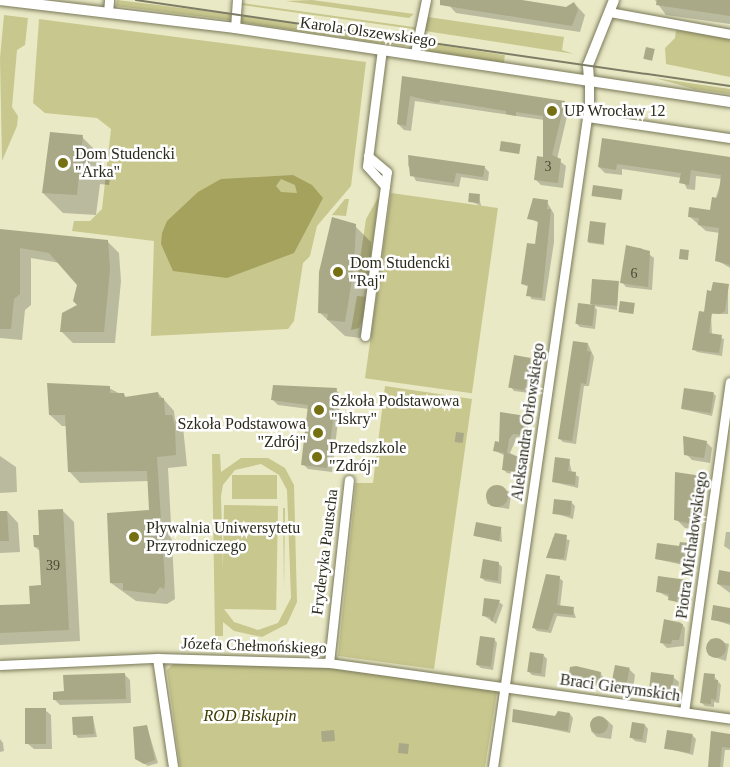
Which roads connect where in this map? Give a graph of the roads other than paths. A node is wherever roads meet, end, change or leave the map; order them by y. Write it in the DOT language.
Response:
graph roads {
  1 [pos="0,0"];
  2 [pos="237,0"];
  3 [pos="426,0"];
  4 [pos="614,0"];
  5 [pos="109,6"];
  6 [pos="609,12"];
  7 [pos="235,28"];
  8 [pos="730,34"];
  9 [pos="382,49"];
  10 [pos="415,53"];
  11 [pos="589,80"];
  12 [pos="730,102"];
  13 [pos="587,117"];
  14 [pos="730,138"];
  15 [pos="365,336"];
  16 [pos="730,382"];
  17 [pos="348,480"];
  18 [pos="156,658"];
  19 [pos="329,663"];
  20 [pos="0,665"];
  21 [pos="506,686"];
  22 [pos="684,712"];
  23 [pos="730,718"];
  24 [pos="173,767"];
  25 [pos="493,767"];
  1 -- 5 [label="street, Karola Olszewskiego"];
  2 -- 7 [label="street"];
  3 -- 10 [label="street"];
  4 -- 6 [label="street"];
  5 -- 7 [label="street, Karola Olszewskiego"];
  6 -- 8 [label="street"];
  6 -- 11 [label="street"];
  7 -- 9 [label="street, Karola Olszewskiego"];
  9 -- 10 [label="street, Karola Olszewskiego"];
  9 -- 15 [label="street"];
  10 -- 11 [label="street, Karola Olszewskiego"];
  11 -- 12 [label="street, Karola Olszewskiego"];
  11 -- 13 [label="street, Aleksandra Orłowskiego"];
  13 -- 14 [label="street"];
  13 -- 21 [label="street, Aleksandra Orłowskiego"];
  16 -- 22 [label="street, Piotra Michałowskiego"];
  17 -- 19 [label="street, Fryderyka Pautscha"];
  18 -- 19 [label="street, Józefa Chełmońskiego"];
  18 -- 20 [label="street, Józefa Chełmońskiego"];
  18 -- 24 [label="street"];
  19 -- 21 [label="street, Józefa Chełmońskiego"];
  21 -- 22 [label="street, Braci Gierymskich"];
  21 -- 25 [label="street, Aleksandra Orłowskiego"];
  22 -- 23 [label="street, Braci Gierymskich"];
}
